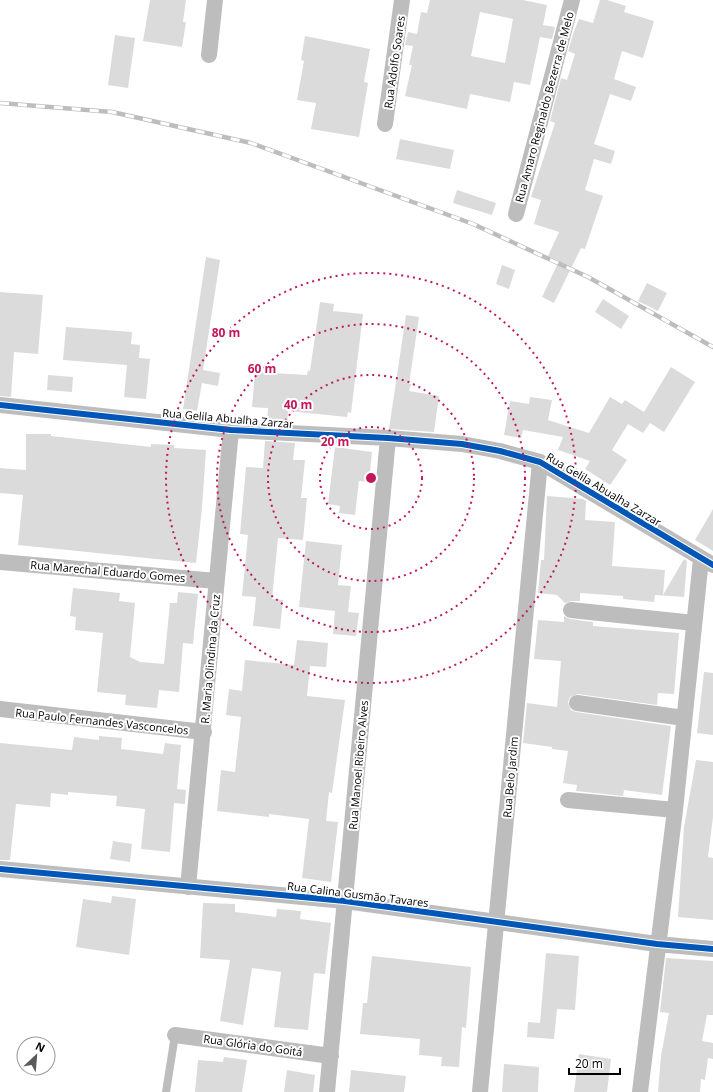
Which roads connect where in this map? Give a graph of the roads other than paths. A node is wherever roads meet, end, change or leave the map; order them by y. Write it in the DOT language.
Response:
graph roads {
  1 [pos="215,0"];
  2 [pos="402,0"];
  3 [pos="572,0"];
  4 [pos="209,55"];
  5 [pos="385,124"];
  6 [pos="516,214"];
  7 [pos="0,405"];
  8 [pos="231,430"];
  9 [pos="388,438"];
  10 [pos="540,462"];
  11 [pos="0,562"];
  12 [pos="707,562"];
  13 [pos="216,581"];
  14 [pos="571,610"];
  15 [pos="694,623"];
  16 [pos="577,703"];
  17 [pos="0,709"];
  18 [pos="684,718"];
  19 [pos="204,732"];
  20 [pos="568,800"];
  21 [pos="675,810"];
  22 [pos="0,869"];
  23 [pos="188,887"];
  24 [pos="345,901"];
  25 [pos="497,922"];
  26 [pos="657,944"];
  27 [pos="713,949"];
  28 [pos="175,1035"];
  29 [pos="331,1056"];
  30 [pos="166,1092"];
  31 [pos="327,1092"];
  32 [pos="480,1092"];
  33 [pos="640,1092"];
  1 -- 4 [label="street"];
  2 -- 5 [label="street, Rua Adolfo Soares"];
  3 -- 6 [label="street, Rua Amaro Reginaldo Bezerra de Melo"];
  7 -- 8 [label="street, Rua Gelila Abualha Zarzar"];
  8 -- 9 [label="street, Rua Gelila Abualha Zarzar"];
  8 -- 13 [label="street, R. Maria Olindina da Cruz"];
  9 -- 10 [label="street, Rua Gelila Abualha Zarzar"];
  9 -- 24 [label="street, Rua Manoel Ribeiro Alves"];
  10 -- 12 [label="street, Rua Gelila Abualha Zarzar"];
  10 -- 25 [label="street, Rua Belo Jardim"];
  11 -- 13 [label="street, Rua Marechal Eduardo Gomes"];
  12 -- 15 [label="street"];
  13 -- 19 [label="street, R. Maria Olindina da Cruz"];
  14 -- 15 [label="street"];
  15 -- 18 [label="street"];
  16 -- 18 [label="street"];
  17 -- 19 [label="street, Rua Paulo Fernandes Vasconcelos"];
  18 -- 21 [label="street"];
  19 -- 23 [label="street, R. Maria Olindina da Cruz"];
  20 -- 21 [label="street"];
  21 -- 26 [label="street"];
  22 -- 23 [label="street, Rua Calina Gusmão Tavares"];
  23 -- 24 [label="street, Rua Calina Gusmão Tavares"];
  24 -- 25 [label="street, Rua Calina Gusmão Tavares"];
  24 -- 29 [label="street, Rua Manoel Ribeiro Alves"];
  25 -- 26 [label="street, Rua Calina Gusmão Tavares"];
  25 -- 32 [label="street, Rua Belo Jardim"];
  26 -- 27 [label="street, Rua Calina Gusmão Tavares"];
  26 -- 33 [label="street"];
  28 -- 29 [label="street, Rua Glória do Goitá"];
  28 -- 30 [label="lane"];
  29 -- 31 [label="street, Rua Manoel Ribeiro Alves"];
}
